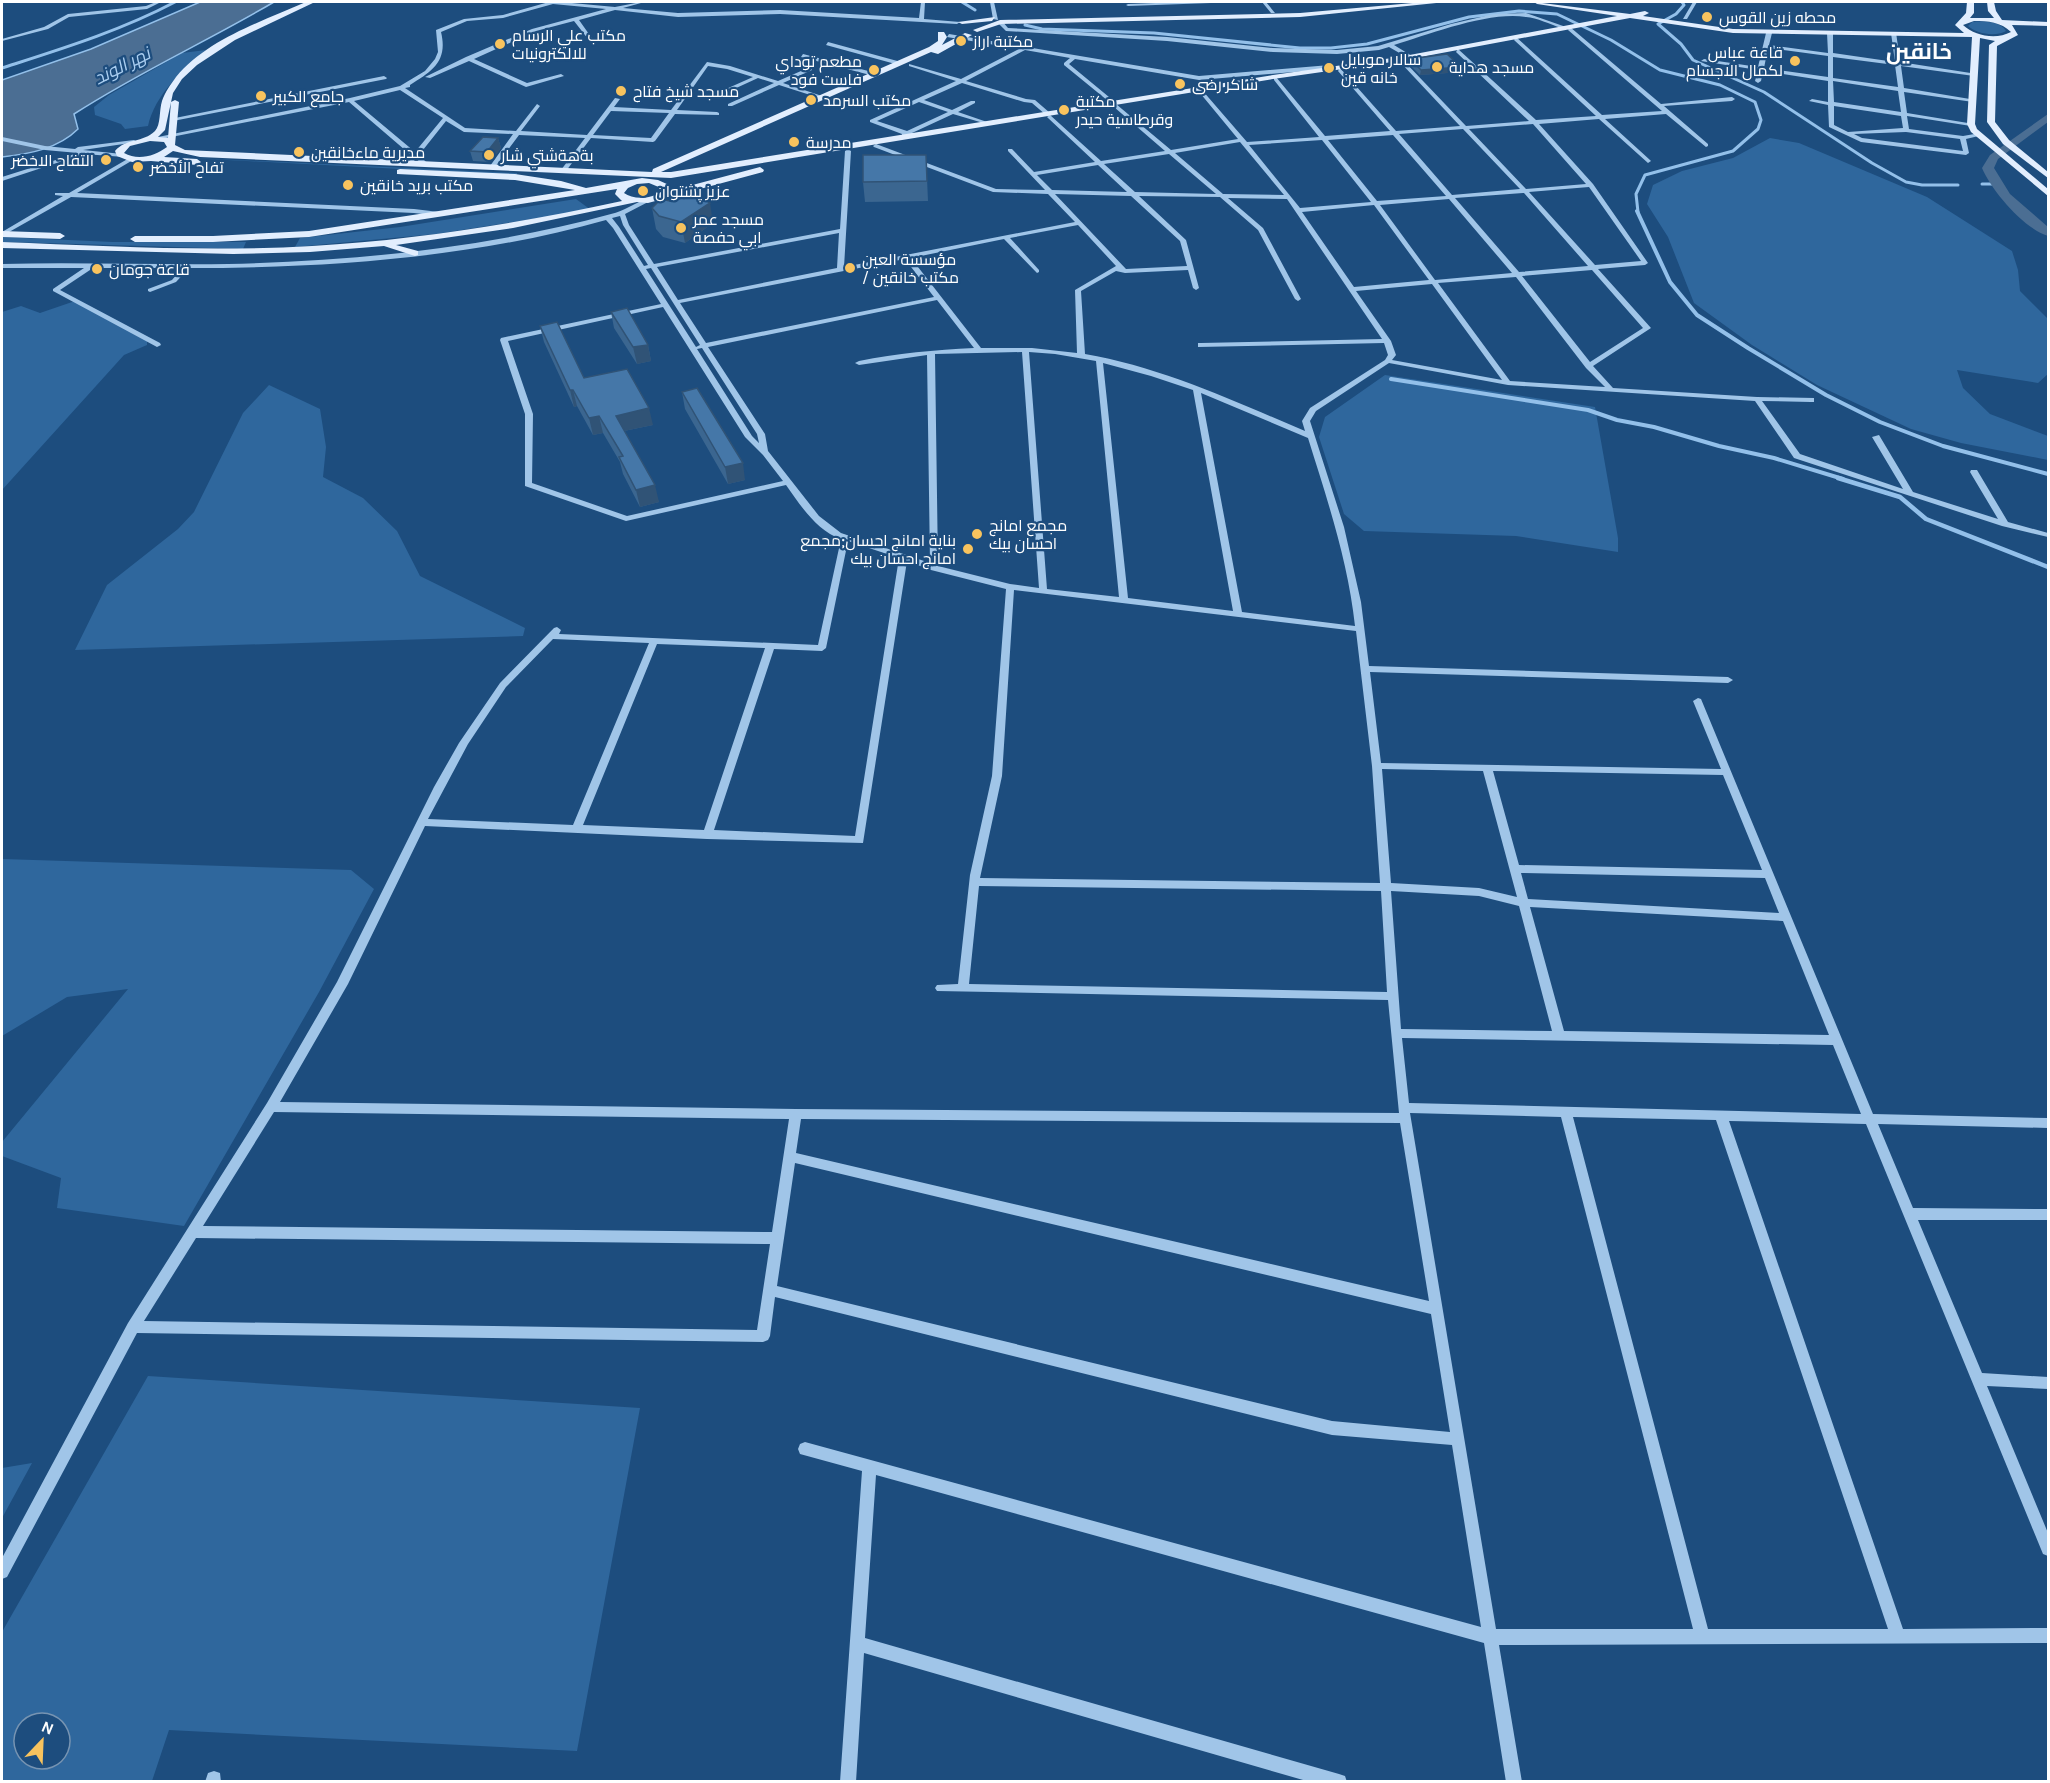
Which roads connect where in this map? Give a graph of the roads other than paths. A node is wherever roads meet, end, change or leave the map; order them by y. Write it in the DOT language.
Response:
graph roads {
  1 [pos="159,2"];
  2 [pos="311,2"];
  3 [pos="320,2"];
  4 [pos="552,2"];
  5 [pos="639,2"];
  6 [pos="745,2"];
  7 [pos="923,2"];
  8 [pos="992,2"];
  9 [pos="1192,2"];
  10 [pos="1211,2"];
  11 [pos="1264,2"];
  12 [pos="1390,2"];
  13 [pos="1442,2"];
  14 [pos="1538,2"];
  15 [pos="1571,2"];
  16 [pos="1695,2"];
  17 [pos="1970,2"];
  18 [pos="1991,2"];
  19 [pos="589,3"];
  20 [pos="1127,3"];
  21 [pos="618,8"];
  22 [pos="744,12"];
  23 [pos="1273,12"];
  24 [pos="1201,15"];
  25 [pos="1631,15"];
  26 [pos="1135,17"];
  27 [pos="1655,17"];
  28 [pos="575,18"];
  29 [pos="1681,18"];
  30 [pos="921,21"];
  31 [pos="998,21"];
  32 [pos="959,22"];
  33 [pos="1596,22"];
  34 [pos="2000,22"];
  35 [pos="1960,23"];
  36 [pos="2049,24"];
  37 [pos="929,26"];
  38 [pos="1569,27"];
  39 [pos="1747,28"];
  40 [pos="977,30"];
  41 [pos="1832,30"];
  42 [pos="2049,30"];
  43 [pos="1769,33"];
  44 [pos="1894,33"];
  45 [pos="2015,33"];
  46 [pos="945,35"];
  47 [pos="1976,35"];
  48 [pos="965,37"];
  49 [pos="2003,38"];
  50 [pos="1516,39"];
  51 [pos="2,40"];
  52 [pos="594,43"];
  53 [pos="828,44"];
  54 [pos="1390,45"];
  55 [pos="1767,46"];
  56 [pos="1025,48"];
  57 [pos="1351,51"];
  58 [pos="1458,51"];
  59 [pos="803,56"];
  60 [pos="1076,56"];
  61 [pos="1832,56"];
  62 [pos="1410,57"];
  63 [pos="468,58"];
  64 [pos="1704,61"];
  65 [pos="1401,62"];
  66 [pos="899,63"];
  67 [pos="1367,63"];
  68 [pos="911,65"];
  69 [pos="1900,65"];
  70 [pos="810,69"];
  71 [pos="1335,69"];
  72 [pos="1761,69"];
  73 [pos="874,74"];
  74 [pos="1974,74"];
  75 [pos="561,76"];
  76 [pos="759,76"];
  77 [pos="384,78"];
  78 [pos="1199,78"];
  79 [pos="1831,79"];
  80 [pos="963,80"];
  81 [pos="1276,80"];
  82 [pos="1758,81"];
  83 [pos="780,83"];
  84 [pos="401,88"];
  85 [pos="1205,89"];
  86 [pos="1903,90"];
  87 [pos="719,94"];
  88 [pos="821,97"];
  89 [pos="617,99"];
  90 [pos="1732,99"];
  91 [pos="350,100"];
  92 [pos="831,100"];
  93 [pos="919,100"];
  94 [pos="1973,100"];
  95 [pos="1812,101"];
  96 [pos="974,102"];
  97 [pos="1115,104"];
  98 [pos="1831,104"];
  99 [pos="730,105"];
  100 [pos="1662,105"];
  101 [pos="537,106"];
  102 [pos="610,109"];
  103 [pos="675,111"];
  104 [pos="955,112"];
  105 [pos="1669,112"];
  106 [pos="717,114"];
  107 [pos="1905,115"];
  108 [pos="1049,116"];
  109 [pos="1602,117"];
  110 [pos="173,118"];
  111 [pos="445,119"];
  112 [pos="1535,123"];
  113 [pos="988,124"];
  114 [pos="1971,124"];
  115 [pos="440,125"];
  116 [pos="457,126"];
  117 [pos="1992,126"];
  118 [pos="1465,128"];
  119 [pos="1906,130"];
  120 [pos="517,133"];
  121 [pos="1395,133"];
  122 [pos="1846,134"];
  123 [pos="911,135"];
  124 [pos="1980,135"];
  125 [pos="590,137"];
  126 [pos="1963,138"];
  127 [pos="2,139"];
  128 [pos="153,139"];
  129 [pos="1323,139"];
  130 [pos="134,142"];
  131 [pos="172,142"];
  132 [pos="1244,142"];
  133 [pos="1707,145"];
  134 [pos="876,146"];
  135 [pos="71,150"];
  136 [pos="1010,150"];
  137 [pos="848,151"];
  138 [pos="1170,151"];
  139 [pos="84,153"];
  140 [pos="724,153"];
  141 [pos="126,157"];
  142 [pos="149,158"];
  143 [pos="413,159"];
  144 [pos="1648,161"];
  145 [pos="753,163"];
  146 [pos="1102,164"];
  147 [pos="493,166"];
  148 [pos="564,170"];
  149 [pos="687,173"];
  150 [pos="1032,174"];
  151 [pos="648,175"];
  152 [pos="2049,176"];
  153 [pos="523,178"];
  154 [pos="2,179"];
  155 [pos="632,183"];
  156 [pos="1591,185"];
  157 [pos="586,190"];
  158 [pos="1048,192"];
  159 [pos="1526,192"];
  160 [pos="664,193"];
  161 [pos="2049,193"];
  162 [pos="57,194"];
  163 [pos="1133,194"];
  164 [pos="65,195"];
  165 [pos="1222,196"];
  166 [pos="1289,197"];
  167 [pos="1452,198"];
  168 [pos="630,200"];
  169 [pos="648,200"];
  170 [pos="516,203"];
  171 [pos="1376,204"];
  172 [pos="1298,210"];
  173 [pos="622,213"];
  174 [pos="439,214"];
  175 [pos="607,217"];
  176 [pos="1077,223"];
  177 [pos="2,227"];
  178 [pos="843,230"];
  179 [pos="2,234"];
  180 [pos="71,237"];
  181 [pos="1005,237"];
  182 [pos="130,238"];
  183 [pos="382,243"];
  184 [pos="2,245"];
  185 [pos="415,253"];
  186 [pos="906,256"];
  187 [pos="93,264"];
  188 [pos="188,265"];
  189 [pos="2,266"];
  190 [pos="653,266"];
  191 [pos="1594,267"];
  192 [pos="640,268"];
  193 [pos="1191,268"];
  194 [pos="1123,269"];
  195 [pos="840,270"];
  196 [pos="1037,271"];
  197 [pos="1517,274"];
  198 [pos="1435,282"];
  199 [pos="1196,288"];
  200 [pos="1353,289"];
  201 [pos="150,290"];
  202 [pos="938,298"];
  203 [pos="1298,299"];
  204 [pos="676,302"];
  205 [pos="665,304"];
  206 [pos="1387,341"];
  207 [pos="158,345"];
  208 [pos="1201,345"];
  209 [pos="704,346"];
  210 [pos="693,348"];
  211 [pos="979,350"];
  212 [pos="1025,350"];
  213 [pos="931,352"];
  214 [pos="1081,356"];
  215 [pos="1099,359"];
  216 [pos="1388,361"];
  217 [pos="859,363"];
  218 [pos="1589,366"];
  219 [pos="1508,383"];
  220 [pos="1610,388"];
  221 [pos="1196,389"];
  222 [pos="1757,399"];
  223 [pos="1811,400"];
  224 [pos="1310,435"];
  225 [pos="1876,437"];
  226 [pos="765,453"];
  227 [pos="1974,472"];
  228 [pos="786,483"];
  229 [pos="1910,494"];
  230 [pos="2005,524"];
  231 [pos="2049,535"];
  232 [pos="845,538"];
  233 [pos="903,558"];
  234 [pos="934,568"];
  235 [pos="1010,587"];
  236 [pos="1043,590"];
  237 [pos="1124,599"];
  238 [pos="1238,613"];
  239 [pos="1361,628"];
  240 [pos="654,641"];
  241 [pos="770,646"];
  242 [pos="1366,669"];
  243 [pos="1728,680"];
  244 [pos="1698,701"];
  245 [pos="1377,766"];
  246 [pos="1487,768"];
  247 [pos="1727,772"];
  248 [pos="423,822"];
  249 [pos="576,829"];
  250 [pos="707,835"];
  251 [pos="1514,869"];
  252 [pos="1768,874"];
  253 [pos="975,882"];
  254 [pos="1385,887"];
  255 [pos="1523,903"];
  256 [pos="1786,917"];
  257 [pos="941,988"];
  258 [pos="963,988"];
  259 [pos="1393,996"];
  260 [pos="1395,1033"];
  261 [pos="1559,1034"];
  262 [pos="1836,1040"];
  263 [pos="271,1107"];
  264 [pos="1405,1113"];
  265 [pos="1566,1113"];
  266 [pos="795,1114"];
  267 [pos="1721,1116"];
  268 [pos="1868,1119"];
  269 [pos="2049,1123"];
  270 [pos="789,1156"];
  271 [pos="1910,1214"];
  272 [pos="2049,1214"];
  273 [pos="193,1232"];
  274 [pos="777,1238"];
  275 [pos="770,1290"];
  276 [pos="1436,1309"];
  277 [pos="133,1327"];
  278 [pos="1977,1379"];
  279 [pos="2049,1383"];
  280 [pos="1456,1440"];
  281 [pos="805,1449"];
  282 [pos="869,1467"];
  283 [pos="2049,1549"];
  284 [pos="2,1572"];
  285 [pos="1898,1636"];
  286 [pos="2049,1636"];
  287 [pos="1490,1637"];
  288 [pos="1703,1637"];
  289 [pos="857,1643"];
  290 [pos="848,1782"];
  291 [pos="1340,1782"];
  292 [pos="1514,1782"];
  1 -- 51 [label="street"];
  2 -- 128 [label="main road"];
  3 -- 110 [label="main road"];
  4 -- 19 [label="street"];
  4 -- 84 [label="street"];
  5 -- 21 [label="street"];
  6 -- 22 [label="street"];
  7 -- 30 [label="street"];
  8 -- 31 [label="street"];
  9 -- 10 [label="street"];
  9 -- 20 [label="street"];
  9 -- 24 [label="street"];
  11 -- 23 [label="street"];
  12 -- 23 [label="main road"];
  13 -- 31 [label="main road"];
  14 -- 25 [label="main road"];
  15 -- 27 [label="main road"];
  16 -- 29 [label="street"];
  17 -- 35 [label="main road"];
  18 -- 34 [label="main road"];
  19 -- 21 [label="street"];
  20 -- 26 [label="street"];
  21 -- 22 [label="street"];
  21 -- 28 [label="street"];
  22 -- 30 [label="street"];
  23 -- 24 [label="main road"];
  24 -- 26 [label="main road"];
  25 -- 27 [label="main road"];
  25 -- 33 [label="main road"];
  26 -- 31 [label="main road"];
  27 -- 29 [label="main road"];
  27 -- 33 [label="main road"];
  27 -- 39 [label="main road"];
  28 -- 52 [label="street"];
  28 -- 63 [label="street"];
  29 -- 39 [label="main road"];
  30 -- 32 [label="street"];
  30 -- 37 [label="street"];
  31 -- 32 [label="main road"];
  31 -- 40 [label="main road"];
  31 -- 57 [label="street"];
  32 -- 40 [label="main road"];
  32 -- 46 [label="main road"];
  33 -- 38 [label="main road"];
  34 -- 35 [label="main road"];
  34 -- 36 [label="main road"];
  34 -- 45 [label="main road"];
  35 -- 41 [label="main road"];
  35 -- 47 [label="main road"];
  38 -- 50 [label="main road"];
  38 -- 54 [label="street"];
  38 -- 62 [label="main road"];
  38 -- 100 [label="street"];
  39 -- 41 [label="main road"];
  39 -- 43 [label="main road"];
  40 -- 48 [label="main road"];
  41 -- 43 [label="main road"];
  41 -- 44 [label="main road"];
  41 -- 61 [label="street"];
  42 -- 45 [label="main road"];
  43 -- 55 [label="street"];
  44 -- 47 [label="main road"];
  44 -- 69 [label="street"];
  45 -- 49 [label="main road"];
  46 -- 48 [label="main road"];
  46 -- 66 [label="main road"];
  47 -- 49 [label="main road"];
  47 -- 74 [label="main road"];
  48 -- 56 [label="street"];
  48 -- 68 [label="main road"];
  49 -- 117 [label="main road"];
  50 -- 58 [label="main road"];
  50 -- 109 [label="street"];
  53 -- 66 [label="street"];
  54 -- 57 [label="street"];
  54 -- 62 [label="street"];
  55 -- 61 [label="street"];
  55 -- 72 [label="street"];
  56 -- 60 [label="street"];
  56 -- 80 [label="street"];
  57 -- 67 [label="street"];
  58 -- 65 [label="main road"];
  58 -- 112 [label="street"];
  59 -- 73 [label="street"];
  60 -- 78 [label="street"];
  60 -- 97 [label="street"];
  61 -- 69 [label="street"];
  61 -- 79 [label="street"];
  62 -- 67 [label="main road"];
  63 -- 75 [label="street"];
  63 -- 84 [label="street"];
  64 -- 72 [label="street"];
  65 -- 71 [label="main road"];
  65 -- 118 [label="street"];
  66 -- 73 [label="main road"];
  67 -- 71 [label="main road"];
  68 -- 80 [label="street"];
  68 -- 92 [label="main road"];
  69 -- 74 [label="street"];
  69 -- 86 [label="street"];
  70 -- 83 [label="street"];
  71 -- 78 [label="street"];
  71 -- 81 [label="main road"];
  71 -- 85 [label="main road"];
  71 -- 121 [label="street"];
  72 -- 79 [label="street"];
  72 -- 82 [label="street"];
  73 -- 88 [label="main road"];
  74 -- 94 [label="main road"];
  76 -- 83 [label="street"];
  76 -- 87 [label="street"];
  76 -- 103 [label="street"];
  77 -- 110 [label="street"];
  78 -- 85 [label="street"];
  79 -- 86 [label="street"];
  79 -- 98 [label="street"];
  80 -- 93 [label="street"];
  80 -- 108 [label="street"];
  81 -- 85 [label="main road"];
  81 -- 129 [label="street"];
  83 -- 88 [label="street"];
  83 -- 99 [label="street"];
  84 -- 91 [label="street"];
  84 -- 111 [label="street"];
  85 -- 97 [label="main road"];
  85 -- 132 [label="street"];
  86 -- 94 [label="street"];
  86 -- 107 [label="street"];
  88 -- 92 [label="street"];
  88 -- 151 [label="main road"];
  89 -- 102 [label="street"];
  90 -- 100 [label="street"];
  91 -- 131 [label="street"];
  91 -- 143 [label="street"];
  92 -- 140 [label="main road"];
  93 -- 104 [label="street"];
  93 -- 123 [label="street"];
  94 -- 114 [label="main road"];
  95 -- 98 [label="street"];
  96 -- 104 [label="street"];
  97 -- 108 [label="main road"];
  97 -- 138 [label="street"];
  98 -- 107 [label="street"];
  98 -- 122 [label="street"];
  100 -- 105 [label="street"];
  101 -- 120 [label="street"];
  102 -- 103 [label="street"];
  102 -- 125 [label="street"];
  103 -- 106 [label="street"];
  103 -- 125 [label="street"];
  104 -- 113 [label="street"];
  104 -- 123 [label="street"];
  105 -- 109 [label="street"];
  105 -- 133 [label="street"];
  107 -- 114 [label="street"];
  107 -- 119 [label="street"];
  108 -- 113 [label="main road"];
  108 -- 134 [label="main road"];
  108 -- 146 [label="street"];
  109 -- 112 [label="street"];
  109 -- 144 [label="street"];
  110 -- 131 [label="main road"];
  111 -- 115 [label="street"];
  111 -- 116 [label="street"];
  112 -- 118 [label="street"];
  112 -- 156 [label="street"];
  113 -- 123 [label="main road"];
  114 -- 117 [label="main road"];
  114 -- 124 [label="main road"];
  115 -- 116 [label="street"];
  115 -- 143 [label="street"];
  116 -- 120 [label="street"];
  117 -- 152 [label="main road"];
  118 -- 121 [label="street"];
  118 -- 159 [label="street"];
  119 -- 122 [label="street"];
  119 -- 126 [label="street"];
  120 -- 125 [label="street"];
  120 -- 147 [label="street"];
  121 -- 129 [label="street"];
  121 -- 167 [label="street"];
  122 -- 126 [label="street"];
  123 -- 145 [label="main road"];
  124 -- 126 [label="street"];
  124 -- 161 [label="main road"];
  125 -- 148 [label="street"];
  127 -- 135 [label="street"];
  128 -- 130 [label="main road"];
  128 -- 131 [label="main road"];
  129 -- 132 [label="street"];
  129 -- 171 [label="street"];
  130 -- 135 [label="street"];
  130 -- 141 [label="main road"];
  131 -- 142 [label="main road"];
  131 -- 143 [label="main road"];
  132 -- 138 [label="street"];
  132 -- 166 [label="street"];
  134 -- 137 [label="main road"];
  134 -- 158 [label="street"];
  135 -- 139 [label="street"];
  136 -- 150 [label="street"];
  137 -- 160 [label="main road"];
  137 -- 178 [label="street"];
  138 -- 146 [label="street"];
  138 -- 165 [label="street"];
  139 -- 141 [label="street"];
  139 -- 154 [label="street"];
  140 -- 145 [label="main road"];
  140 -- 149 [label="main road"];
  141 -- 142 [label="main road"];
  141 -- 162 [label="street"];
  141 -- 164 [label="street"];
  142 -- 153 [label="main road"];
  143 -- 147 [label="main road"];
  145 -- 149 [label="main road"];
  146 -- 150 [label="street"];
  146 -- 163 [label="street"];
  147 -- 148 [label="main road"];
  148 -- 151 [label="main road"];
  149 -- 151 [label="main road"];
  149 -- 160 [label="main road"];
  150 -- 158 [label="street"];
  151 -- 155 [label="main road"];
  153 -- 157 [label="main road"];
  153 -- 170 [label="main road"];
  155 -- 157 [label="main road"];
  155 -- 160 [label="main road"];
  155 -- 168 [label="main road"];
  156 -- 159 [label="street"];
  156 -- 191 [label="street"];
  157 -- 168 [label="main road"];
  157 -- 170 [label="main road"];
  158 -- 163 [label="street"];
  158 -- 176 [label="street"];
  159 -- 167 [label="street"];
  159 -- 191 [label="street"];
  160 -- 169 [label="main road"];
  162 -- 164 [label="street"];
  162 -- 177 [label="street"];
  163 -- 165 [label="street"];
  163 -- 193 [label="street"];
  164 -- 174 [label="street"];
  164 -- 179 [label="street"];
  165 -- 166 [label="street"];
  165 -- 203 [label="street"];
  166 -- 172 [label="street"];
  167 -- 171 [label="street"];
  167 -- 197 [label="street"];
  168 -- 169 [label="main road"];
  168 -- 183 [label="main road"];
  169 -- 173 [label="street"];
  170 -- 174 [label="main road"];
  171 -- 172 [label="street"];
  171 -- 198 [label="street"];
  172 -- 200 [label="street"];
  173 -- 175 [label="street"];
  173 -- 190 [label="street"];
  174 -- 182 [label="main road"];
  175 -- 185 [label="street"];
  175 -- 192 [label="street"];
  176 -- 181 [label="street"];
  176 -- 194 [label="street"];
  178 -- 190 [label="street"];
  178 -- 195 [label="street"];
  179 -- 180 [label="main road"];
  181 -- 186 [label="street"];
  181 -- 196 [label="street"];
  183 -- 184 [label="main road"];
  183 -- 185 [label="main road"];
  185 -- 188 [label="street"];
  186 -- 195 [label="street"];
  186 -- 202 [label="street"];
  187 -- 188 [label="street"];
  187 -- 189 [label="street"];
  187 -- 207 [label="street"];
  188 -- 201 [label="street"];
  190 -- 192 [label="street"];
  190 -- 204 [label="street"];
  191 -- 197 [label="street"];
  191 -- 218 [label="street"];
  192 -- 205 [label="street"];
  193 -- 194 [label="street"];
  193 -- 199 [label="street"];
  194 -- 214 [label="street"];
  195 -- 204 [label="street"];
  197 -- 198 [label="street"];
  197 -- 218 [label="street"];
  198 -- 200 [label="street"];
  198 -- 219 [label="street"];
  200 -- 206 [label="street"];
  202 -- 209 [label="street"];
  202 -- 211 [label="street"];
  204 -- 209 [label="street"];
  205 -- 210 [label="street"];
  205 -- 228 [label="street"];
  206 -- 208 [label="street"];
  206 -- 216 [label="street"];
  209 -- 210 [label="street"];
  209 -- 226 [label="street"];
  210 -- 226 [label="street"];
  211 -- 212 [label="street"];
  211 -- 213 [label="street"];
  212 -- 214 [label="street"];
  212 -- 236 [label="street"];
  213 -- 217 [label="street"];
  213 -- 234 [label="street"];
  214 -- 215 [label="street"];
  215 -- 221 [label="street"];
  215 -- 237 [label="street"];
  216 -- 219 [label="street"];
  216 -- 224 [label="street"];
  218 -- 220 [label="street"];
  219 -- 220 [label="street"];
  220 -- 222 [label="street"];
  221 -- 224 [label="street"];
  221 -- 238 [label="street"];
  222 -- 223 [label="street"];
  222 -- 229 [label="street"];
  224 -- 239 [label="street"];
  225 -- 229 [label="street"];
  226 -- 228 [label="street"];
  227 -- 230 [label="street"];
  228 -- 232 [label="street"];
  229 -- 230 [label="street"];
  230 -- 231 [label="street"];
  232 -- 233 [label="street"];
  232 -- 241 [label="street"];
  233 -- 234 [label="street"];
  233 -- 250 [label="street"];
  234 -- 235 [label="street"];
  235 -- 236 [label="street"];
  235 -- 253 [label="street"];
  236 -- 237 [label="street"];
  237 -- 238 [label="street"];
  238 -- 239 [label="street"];
  239 -- 242 [label="street"];
  240 -- 241 [label="street"];
  240 -- 248 [label="street"];
  240 -- 249 [label="street"];
  241 -- 250 [label="street"];
  242 -- 243 [label="street"];
  242 -- 245 [label="street"];
  244 -- 247 [label="street"];
  245 -- 246 [label="street"];
  245 -- 254 [label="street"];
  246 -- 247 [label="street"];
  246 -- 251 [label="street"];
  247 -- 252 [label="street"];
  248 -- 249 [label="street"];
  248 -- 263 [label="street"];
  249 -- 250 [label="street"];
  251 -- 252 [label="street"];
  251 -- 255 [label="street"];
  252 -- 256 [label="street"];
  253 -- 254 [label="street"];
  253 -- 258 [label="street"];
  254 -- 255 [label="street"];
  254 -- 259 [label="street"];
  255 -- 256 [label="street"];
  255 -- 261 [label="street"];
  256 -- 262 [label="street"];
  257 -- 258 [label="street"];
  258 -- 259 [label="street"];
  259 -- 260 [label="street"];
  260 -- 261 [label="street"];
  260 -- 264 [label="street"];
  261 -- 262 [label="street"];
  262 -- 268 [label="street"];
  263 -- 266 [label="street"];
  263 -- 273 [label="street"];
  264 -- 265 [label="street"];
  264 -- 266 [label="street"];
  264 -- 276 [label="street"];
  265 -- 267 [label="street"];
  265 -- 288 [label="street"];
  266 -- 270 [label="street"];
  267 -- 268 [label="street"];
  267 -- 285 [label="street"];
  268 -- 269 [label="street"];
  268 -- 271 [label="street"];
  270 -- 274 [label="street"];
  270 -- 276 [label="street"];
  271 -- 272 [label="street"];
  271 -- 278 [label="street"];
  273 -- 274 [label="street"];
  273 -- 277 [label="street"];
  274 -- 275 [label="street"];
  275 -- 277 [label="street"];
  275 -- 280 [label="street"];
  276 -- 280 [label="street"];
  277 -- 284 [label="street"];
  278 -- 279 [label="street"];
  278 -- 283 [label="street"];
  280 -- 287 [label="street"];
  281 -- 282 [label="street"];
  282 -- 287 [label="street"];
  282 -- 289 [label="street"];
  285 -- 286 [label="street"];
  285 -- 288 [label="street"];
  287 -- 288 [label="street"];
  287 -- 292 [label="street"];
  289 -- 290 [label="street"];
  289 -- 291 [label="street"];
}
